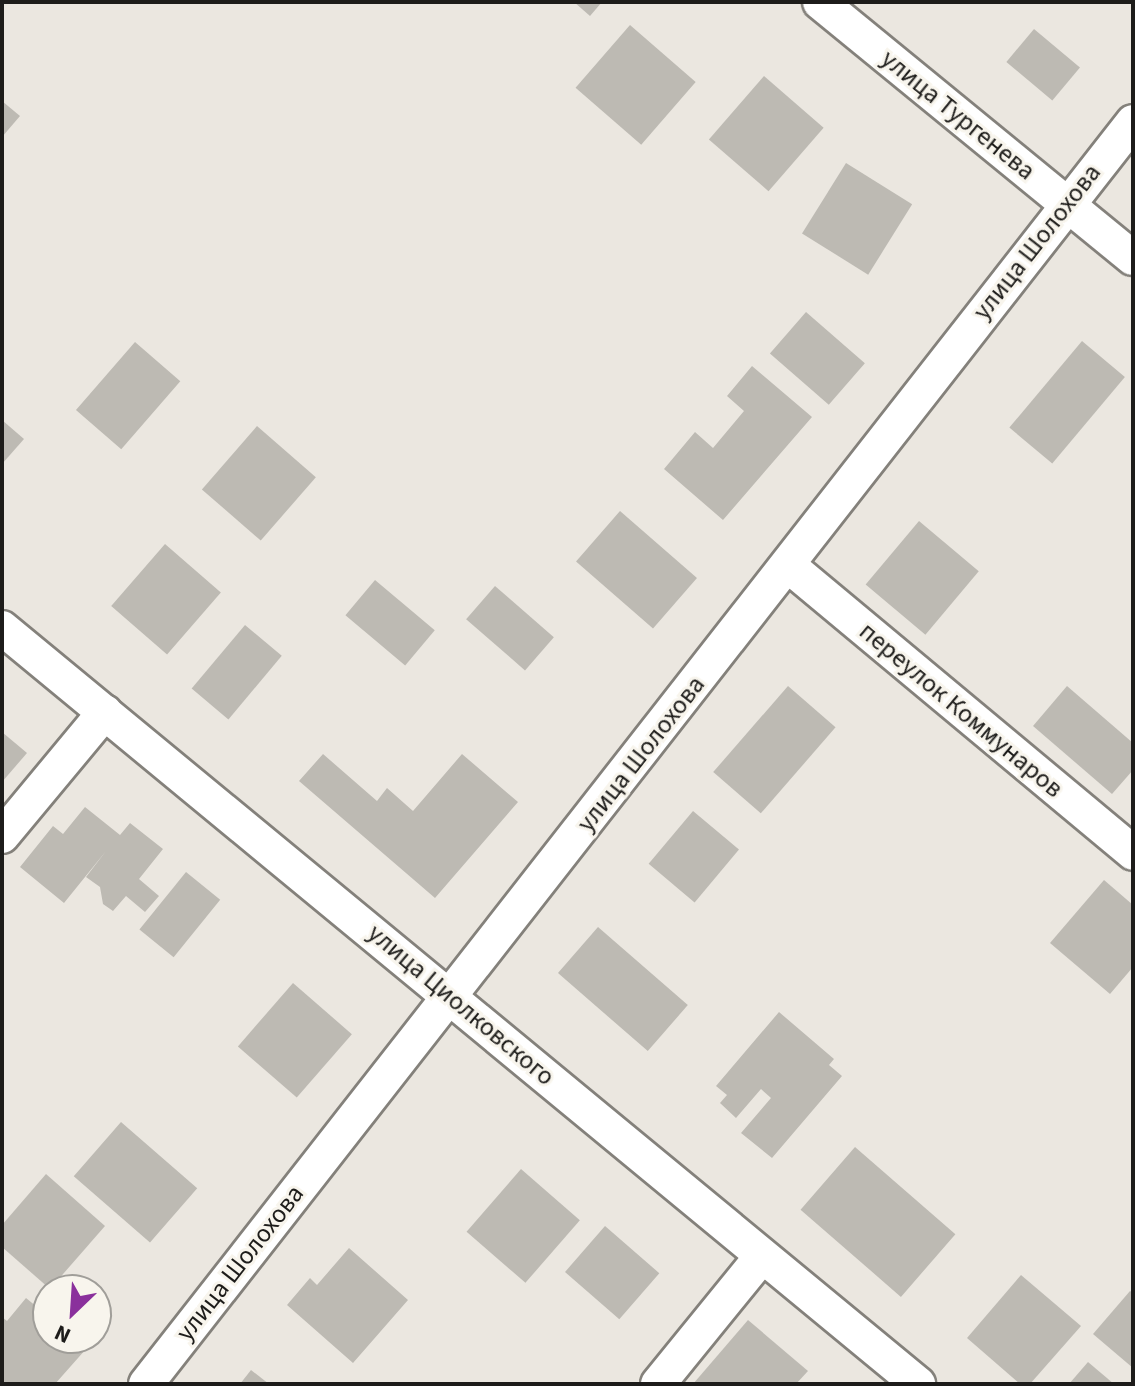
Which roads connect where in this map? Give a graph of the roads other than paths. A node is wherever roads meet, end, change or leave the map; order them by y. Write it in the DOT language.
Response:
graph roads {
  1 [pos="820,2"];
  2 [pos="1133,122"];
  3 [pos="1066,202"];
  4 [pos="1133,258"];
  5 [pos="789,566"];
  6 [pos="2,628"];
  7 [pos="105,712"];
  8 [pos="2,836"];
  9 [pos="1133,853"];
  10 [pos="450,996"];
  11 [pos="762,1256"];
  12 [pos="146,1384"];
  13 [pos="658,1384"];
  14 [pos="918,1384"];
  1 -- 3 [label="street, улица Тургенева"];
  2 -- 3 [label="street, улица Шолохова"];
  3 -- 4 [label="street, улица Тургенева"];
  3 -- 5 [label="street, улица Шолохова"];
  5 -- 9 [label="street, переулок Коммунаров"];
  5 -- 10 [label="street, улица Шолохова"];
  6 -- 7 [label="street, улица Циолковского"];
  7 -- 8 [label="street"];
  7 -- 10 [label="street, улица Циолковского"];
  10 -- 11 [label="street, улица Циолковского"];
  10 -- 12 [label="street, улица Шолохова"];
  11 -- 13 [label="street"];
  11 -- 14 [label="street, улица Циолковского"];
}
